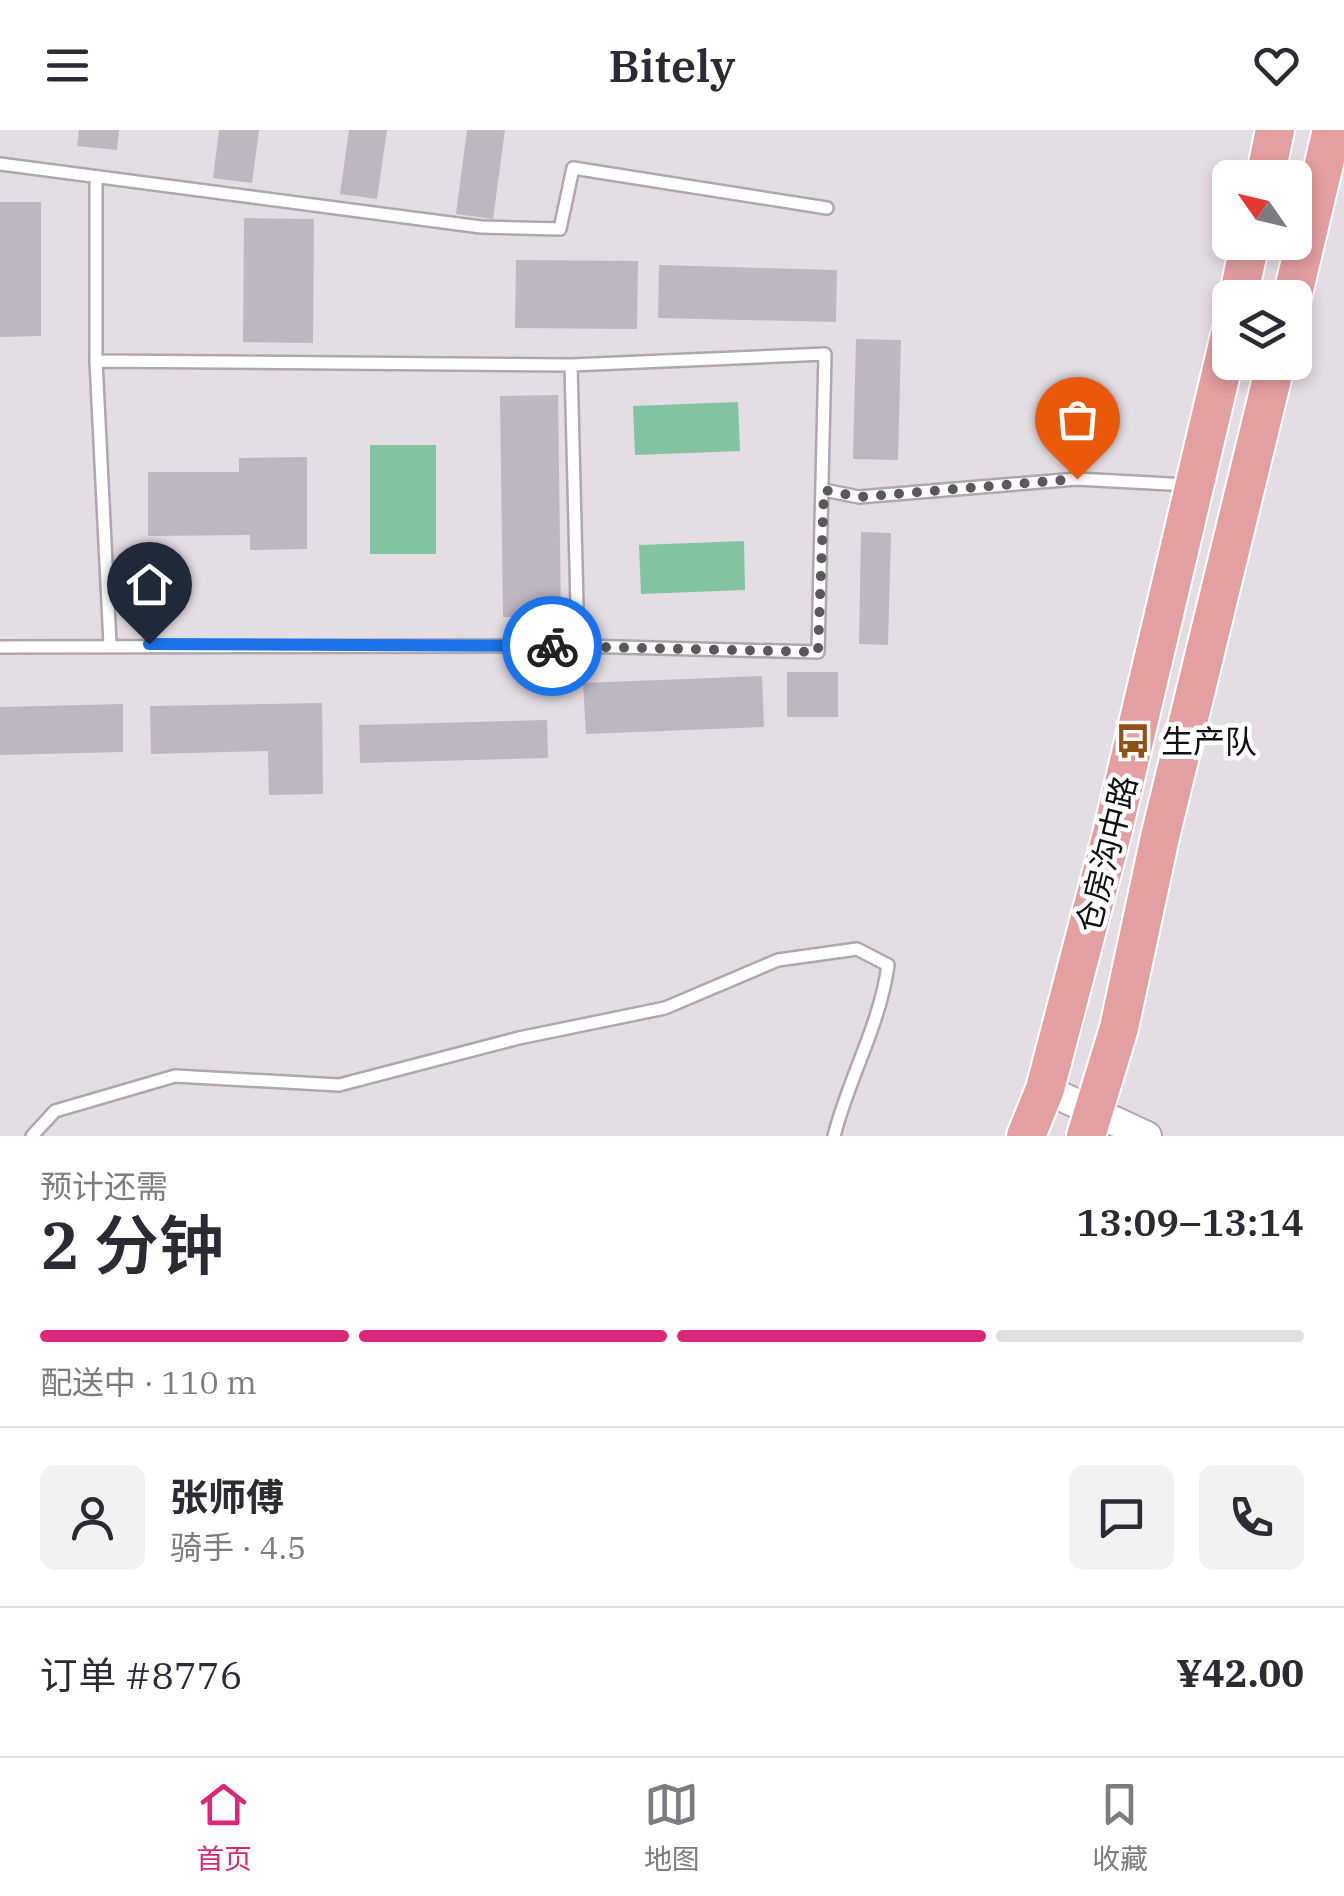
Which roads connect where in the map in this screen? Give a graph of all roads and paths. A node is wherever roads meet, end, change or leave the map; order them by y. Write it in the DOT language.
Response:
graph roads {
  1 [pos="1275,130"];
  2 [pos="1332,130"];
  3 [pos="1269,160"];
  4 [pos="0,164"];
  5 [pos="96,178"];
  6 [pos="828,208"];
  7 [pos="1296,280"];
  8 [pos="96,361"];
  9 [pos="571,365"];
  10 [pos="1220,380"];
  11 [pos="1272,380"];
  12 [pos="1197,485"];
  13 [pos="824,490"];
  14 [pos="110,644"];
  15 [pos="578,646"];
  16 [pos="0,647"];
  17 [pos="1045,1089"];
  18 [pos="1092,1123"];
  19 [pos="32,1136"];
  20 [pos="834,1136"];
  21 [pos="1026,1136"];
  22 [pos="1147,1136"];
  1 -- 3 [label="highway"];
  2 -- 7 [label="highway"];
  4 -- 5 [label="lane"];
  5 -- 6 [label="lane"];
  5 -- 8 [label="lane"];
  8 -- 9 [label="lane"];
  8 -- 14 [label="lane"];
  9 -- 13 [label="lane"];
  9 -- 15 [label="lane"];
  10 -- 12 [label="highway, 仓房沟中路"];
  11 -- 18 [label="highway, 仓房沟中路"];
  12 -- 13 [label="lane"];
  12 -- 17 [label="highway, 仓房沟中路"];
  13 -- 15 [label="lane"];
  14 -- 15 [label="lane"];
  14 -- 16 [label="lane"];
  17 -- 18 [label="street"];
  17 -- 21 [label="highway, 仓房沟中路"];
  18 -- 22 [label="street"];
  19 -- 20 [label="lane"];
}
